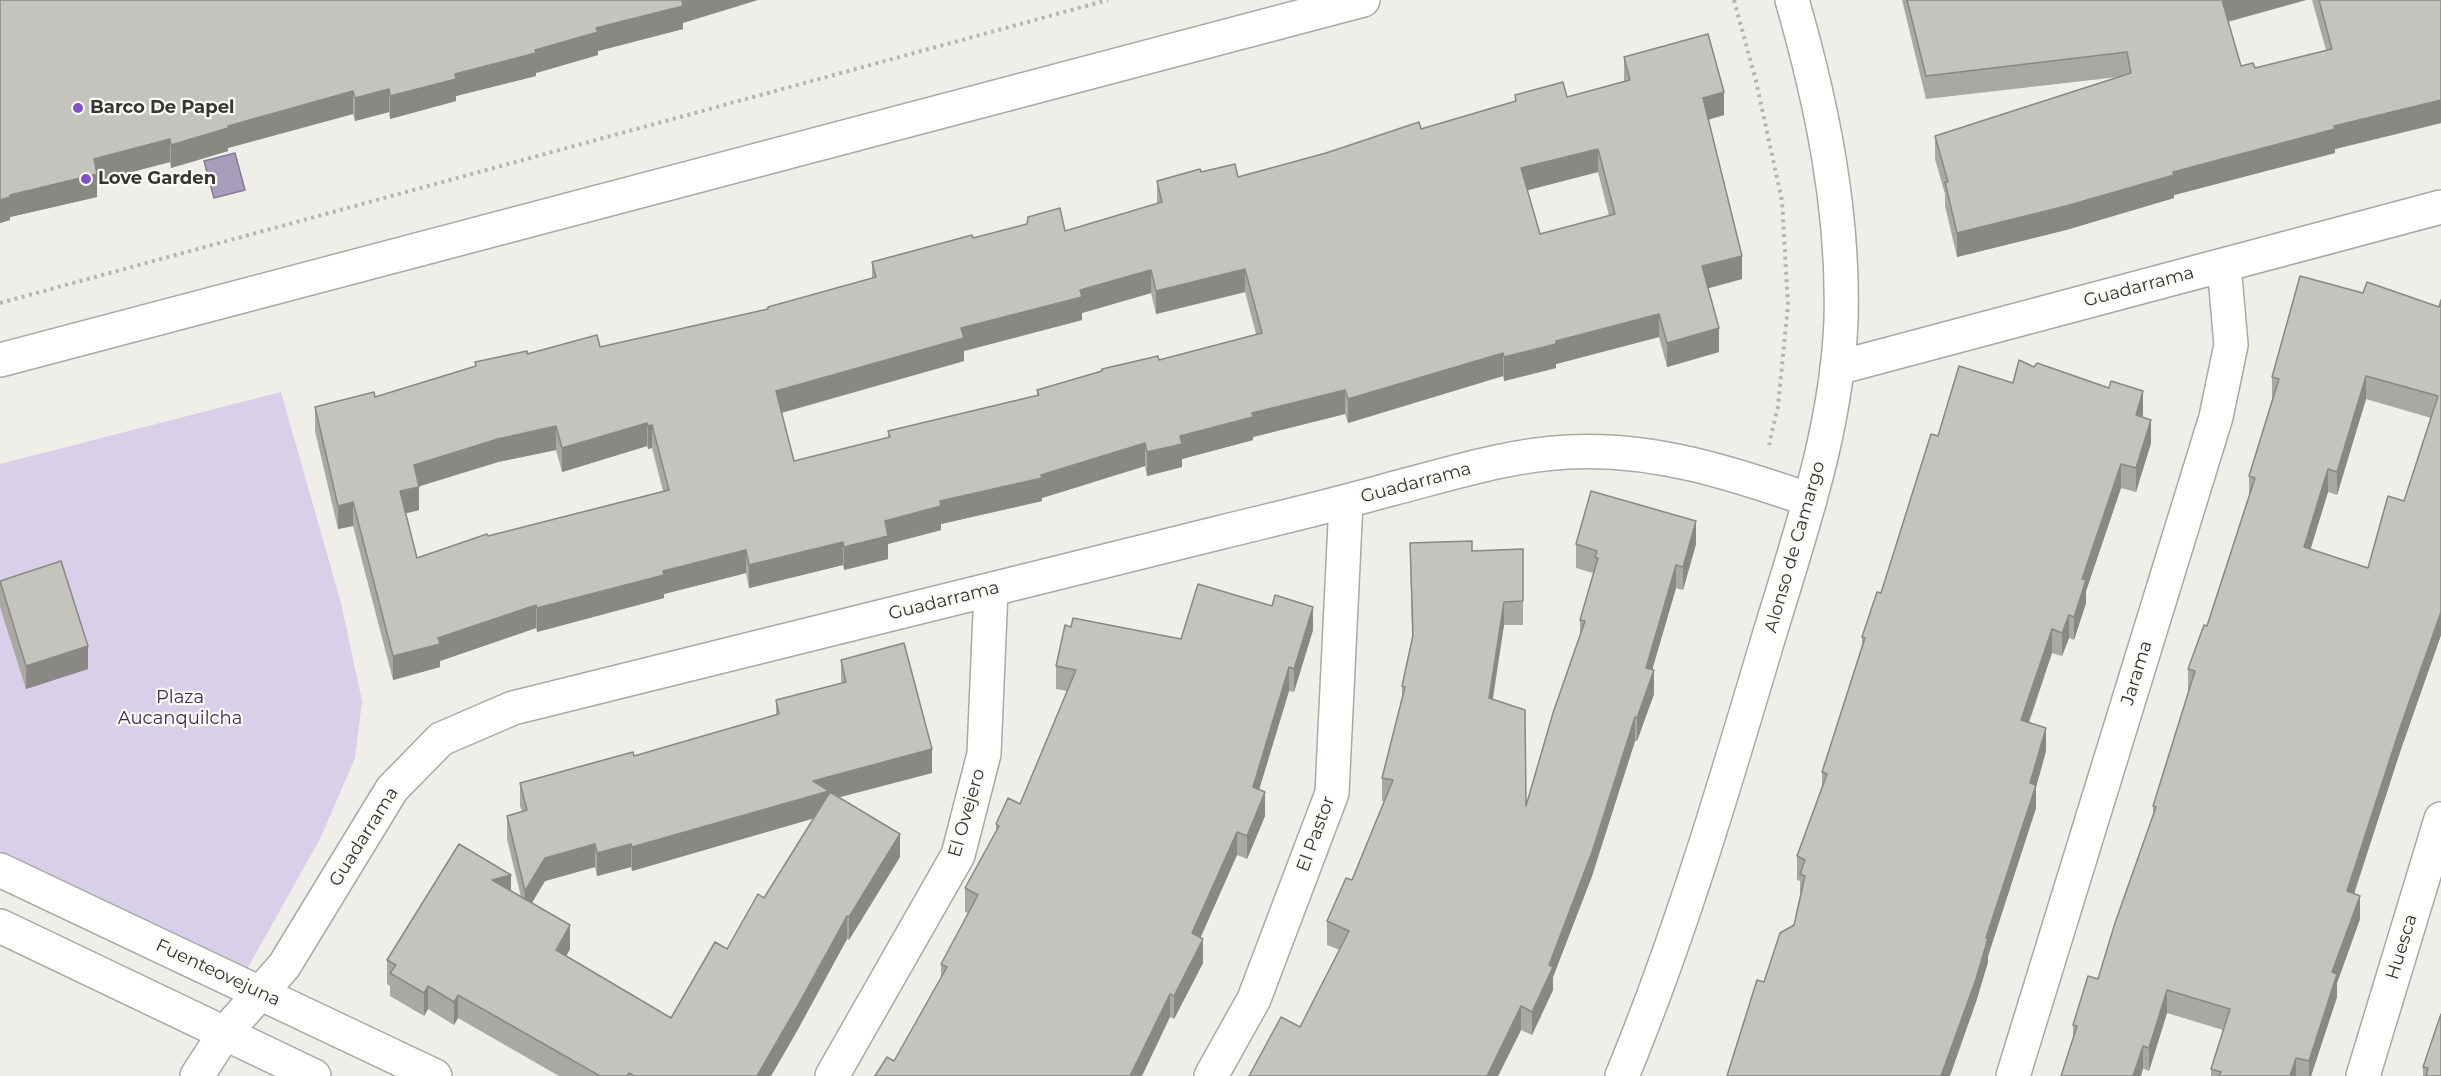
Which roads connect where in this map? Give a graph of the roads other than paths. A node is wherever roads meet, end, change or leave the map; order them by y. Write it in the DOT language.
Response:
graph roads {
  1 [pos="1363,0"];
  2 [pos="1792,0"];
  3 [pos="2441,207"];
  4 [pos="2224,265"];
  5 [pos="0,360"];
  6 [pos="1837,368"];
  7 [pos="1810,500"];
  8 [pos="1346,502"];
  9 [pos="991,590"];
  10 [pos="2441,819"];
  11 [pos="0,870"];
  12 [pos="0,926"];
  13 [pos="260,993"];
  14 [pos="224,1034"];
  15 [pos="197,1076"];
  16 [pos="314,1076"];
  17 [pos="435,1076"];
  18 [pos="832,1076"];
  19 [pos="1211,1076"];
  20 [pos="1622,1076"];
  21 [pos="2013,1076"];
  22 [pos="2362,1076"];
  1 -- 5 [label="street"];
  2 -- 6 [label="street, Alonso de Camargo"];
  3 -- 4 [label="street, Guadarrama"];
  4 -- 6 [label="street, Guadarrama"];
  4 -- 21 [label="street, Jarama"];
  6 -- 7 [label="street, Alonso de Camargo"];
  7 -- 8 [label="street, Guadarrama"];
  7 -- 20 [label="street, Alonso de Camargo"];
  8 -- 9 [label="street, Guadarrama"];
  8 -- 19 [label="street, El Pastor"];
  9 -- 13 [label="street, Guadarrama"];
  9 -- 18 [label="street, El Ovejero"];
  10 -- 22 [label="street, Huesca"];
  11 -- 13 [label="street, Fuenteovejuna"];
  12 -- 14 [label="street"];
  13 -- 14 [label="street, Guadarrama"];
  13 -- 17 [label="street, Fuenteovejuna"];
  14 -- 15 [label="street, Guadarrama"];
  14 -- 16 [label="street"];
}
